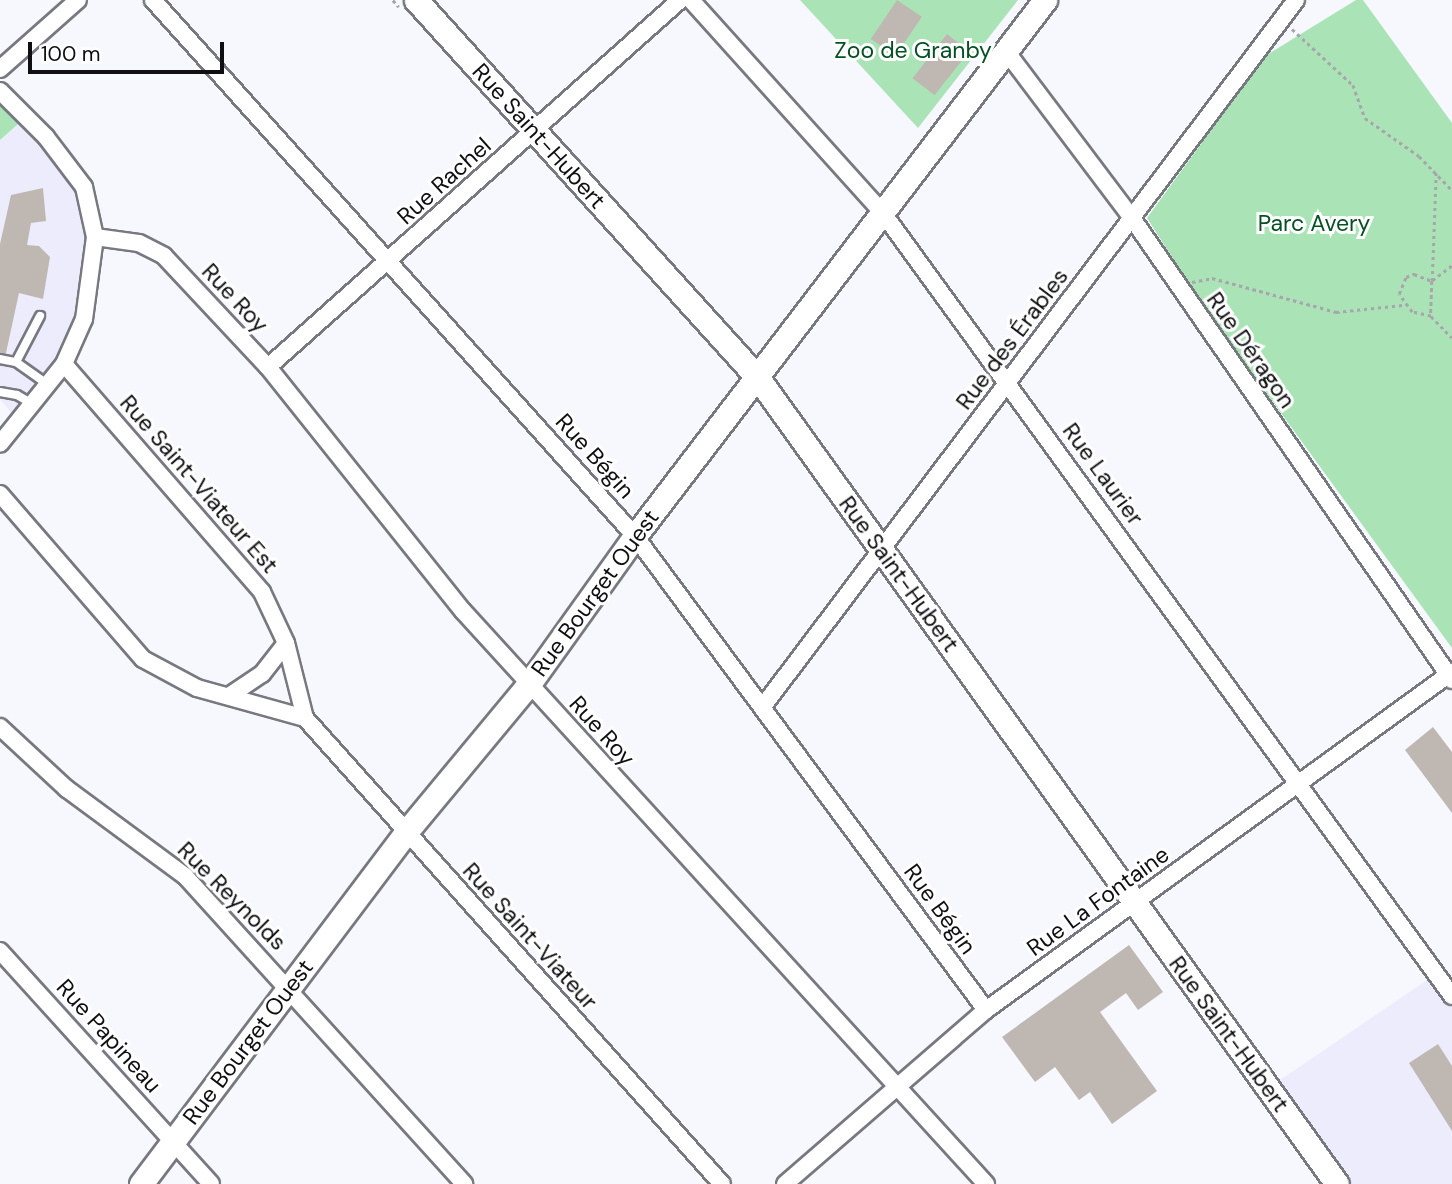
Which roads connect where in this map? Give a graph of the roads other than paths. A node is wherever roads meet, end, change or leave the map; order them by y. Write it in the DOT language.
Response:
graph roads {
  1 [pos="78,0"];
  2 [pos="153,0"];
  3 [pos="416,0"];
  4 [pos="680,0"];
  5 [pos="691,0"];
  6 [pos="1045,0"];
  7 [pos="1296,0"];
  8 [pos="1006,51"];
  9 [pos="0,69"];
  10 [pos="0,91"];
  11 [pos="534,130"];
  12 [pos="883,213"];
  13 [pos="1132,218"];
  14 [pos="95,237"];
  15 [pos="390,259"];
  16 [pos="40,316"];
  17 [pos="0,359"];
  18 [pos="16,362"];
  19 [pos="64,364"];
  20 [pos="268,367"];
  21 [pos="758,378"];
  22 [pos="1008,381"];
  23 [pos="50,386"];
  24 [pos="0,392"];
  25 [pos="34,405"];
  26 [pos="0,444"];
  27 [pos="0,494"];
  28 [pos="635,536"];
  29 [pos="881,549"];
  30 [pos="286,643"];
  31 [pos="1451,676"];
  32 [pos="528,684"];
  33 [pos="229,696"];
  34 [pos="764,705"];
  35 [pos="305,718"];
  36 [pos="0,727"];
  37 [pos="1300,785"];
  38 [pos="407,832"];
  39 [pos="1134,902"];
  40 [pos="0,951"];
  41 [pos="288,986"];
  42 [pos="1452,996"];
  43 [pos="986,1010"];
  44 [pos="895,1085"];
  45 [pos="174,1142"];
  46 [pos="141,1184"];
  47 [pos="211,1184"];
  48 [pos="464,1184"];
  49 [pos="722,1184"];
  50 [pos="785,1184"];
  51 [pos="986,1184"];
  52 [pos="1337,1184"];
  1 -- 9 [label="street"];
  2 -- 15 [label="street, Rue Bégin"];
  3 -- 11 [label="street, Rue Saint-Hubert"];
  4 -- 11 [label="street, Rue Rachel"];
  5 -- 12 [label="street, Rue Laurier"];
  6 -- 8 [label="street, Rue Bourget Ouest"];
  7 -- 13 [label="street, Rue des Érables"];
  8 -- 12 [label="street, Rue Bourget Ouest"];
  8 -- 13 [label="street, Rue Déragon"];
  10 -- 14 [label="street"];
  11 -- 15 [label="street, Rue Rachel"];
  11 -- 21 [label="street, Rue Saint-Hubert"];
  12 -- 21 [label="street, Rue Bourget Ouest"];
  12 -- 22 [label="street, Rue Laurier"];
  13 -- 22 [label="street, Rue des Érables"];
  13 -- 31 [label="street, Rue Déragon"];
  14 -- 19 [label="street"];
  14 -- 20 [label="street, Rue Roy"];
  15 -- 20 [label="street, Rue Rachel"];
  15 -- 28 [label="street, Rue Bégin"];
  16 -- 18 [label="lane"];
  17 -- 18 [label="lane"];
  18 -- 23 [label="lane"];
  19 -- 23 [label="street"];
  19 -- 30 [label="street, Rue Saint-Viateur Est"];
  20 -- 32 [label="street, Rue Roy"];
  21 -- 28 [label="street, Rue Bourget Ouest"];
  21 -- 29 [label="street, Rue Saint-Hubert"];
  22 -- 29 [label="street, Rue des Érables"];
  22 -- 37 [label="street, Rue Laurier"];
  23 -- 25 [label="street"];
  24 -- 25 [label="lane"];
  25 -- 26 [label="street"];
  27 -- 33 [label="street"];
  28 -- 32 [label="street, Rue Bourget Ouest"];
  28 -- 34 [label="street, Rue Bégin"];
  29 -- 34 [label="street, Rue des Érables"];
  29 -- 39 [label="street, Rue Saint-Hubert"];
  30 -- 33 [label="street"];
  30 -- 35 [label="street, Rue Saint-Viateur Est"];
  31 -- 37 [label="street, Rue La Fontaine"];
  32 -- 38 [label="street, Rue Bourget Ouest"];
  32 -- 44 [label="street, Rue Roy"];
  33 -- 35 [label="street"];
  34 -- 43 [label="street, Rue Bégin"];
  35 -- 38 [label="street, Rue Saint-Viateur"];
  36 -- 41 [label="street, Rue Reynolds"];
  37 -- 39 [label="street, Rue La Fontaine"];
  37 -- 42 [label="street, Rue Laurier"];
  38 -- 41 [label="street, Rue Bourget Ouest"];
  38 -- 49 [label="street, Rue Saint-Viateur"];
  39 -- 43 [label="street, Rue La Fontaine"];
  39 -- 52 [label="street, Rue Saint-Hubert"];
  40 -- 45 [label="street, Rue Papineau"];
  41 -- 45 [label="street, Rue Bourget Ouest"];
  41 -- 48 [label="street, Rue Reynolds"];
  43 -- 44 [label="street, Rue La Fontaine"];
  44 -- 50 [label="street, Rue La Fontaine"];
  44 -- 51 [label="street, Rue Roy"];
  45 -- 46 [label="street, Rue Bourget Ouest"];
  45 -- 47 [label="street, Rue Papineau"];
}
